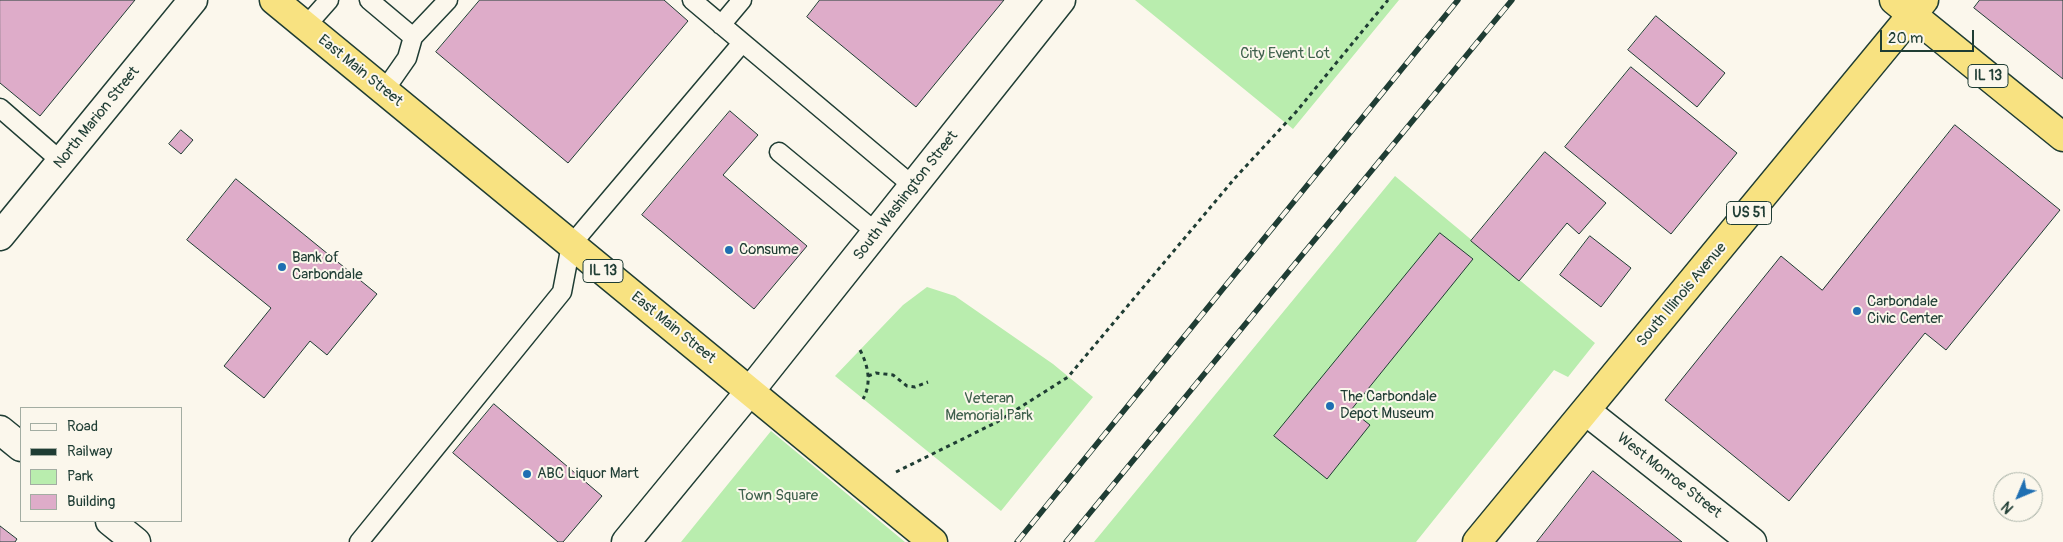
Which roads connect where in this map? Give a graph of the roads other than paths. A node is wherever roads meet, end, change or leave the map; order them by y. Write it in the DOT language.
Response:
graph roads {
  1 [pos="193,0"];
  2 [pos="274,0"];
  3 [pos="329,0"];
  4 [pos="369,0"];
  5 [pos="448,0"];
  6 [pos="692,0"];
  7 [pos="742,0"];
  8 [pos="1058,1"];
  9 [pos="1910,5"];
  10 [pos="306,26"];
  11 [pos="722,26"];
  12 [pos="413,37"];
  13 [pos="742,42"];
  14 [pos="384,91"];
  15 [pos="0,108"];
  16 [pos="2063,137"];
  17 [pos="779,152"];
  18 [pos="62,162"];
  19 [pos="913,186"];
  20 [pos="876,233"];
  21 [pos="0,236"];
  22 [pos="571,245"];
  23 [pos="750,392"];
  24 [pos="1586,410"];
  25 [pos="0,430"];
  26 [pos="20,446"];
  27 [pos="111,522"];
  28 [pos="136,542"];
  29 [pos="359,542"];
  30 [pos="626,542"];
  31 [pos="933,542"];
  32 [pos="1476,542"];
  33 [pos="1752,542"];
  1 -- 18 [label="street, North Marion Street"];
  2 -- 10 [label="highway, East Main Street / IL 13"];
  3 -- 10 [label="lane"];
  4 -- 12 [label="lane"];
  5 -- 12 [label="lane"];
  6 -- 11 [label="lane"];
  7 -- 11 [label="lane"];
  8 -- 19 [label="street, South Washington Street"];
  9 -- 16 [label="highway, IL 13"];
  9 -- 24 [label="highway, South Illinois Avenue / US 51"];
  10 -- 14 [label="highway, East Main Street / IL 13"];
  11 -- 13 [label="lane"];
  12 -- 14 [label="lane"];
  13 -- 19 [label="lane"];
  13 -- 22 [label="lane"];
  14 -- 22 [label="highway, East Main Street / IL 13"];
  15 -- 18 [label="lane"];
  17 -- 20 [label="lane"];
  18 -- 21 [label="street, North Marion Street"];
  19 -- 20 [label="street, South Washington Street"];
  20 -- 23 [label="street, South Washington Street"];
  22 -- 23 [label="highway, East Main Street / IL 13"];
  22 -- 29 [label="lane"];
  23 -- 30 [label="street, South Washington Street"];
  23 -- 31 [label="highway, East Main Street / IL 13"];
  24 -- 32 [label="highway, South Illinois Avenue / US 51"];
  24 -- 33 [label="street, West Monroe Street"];
  25 -- 26 [label="street"];
  27 -- 28 [label="street"];
}
